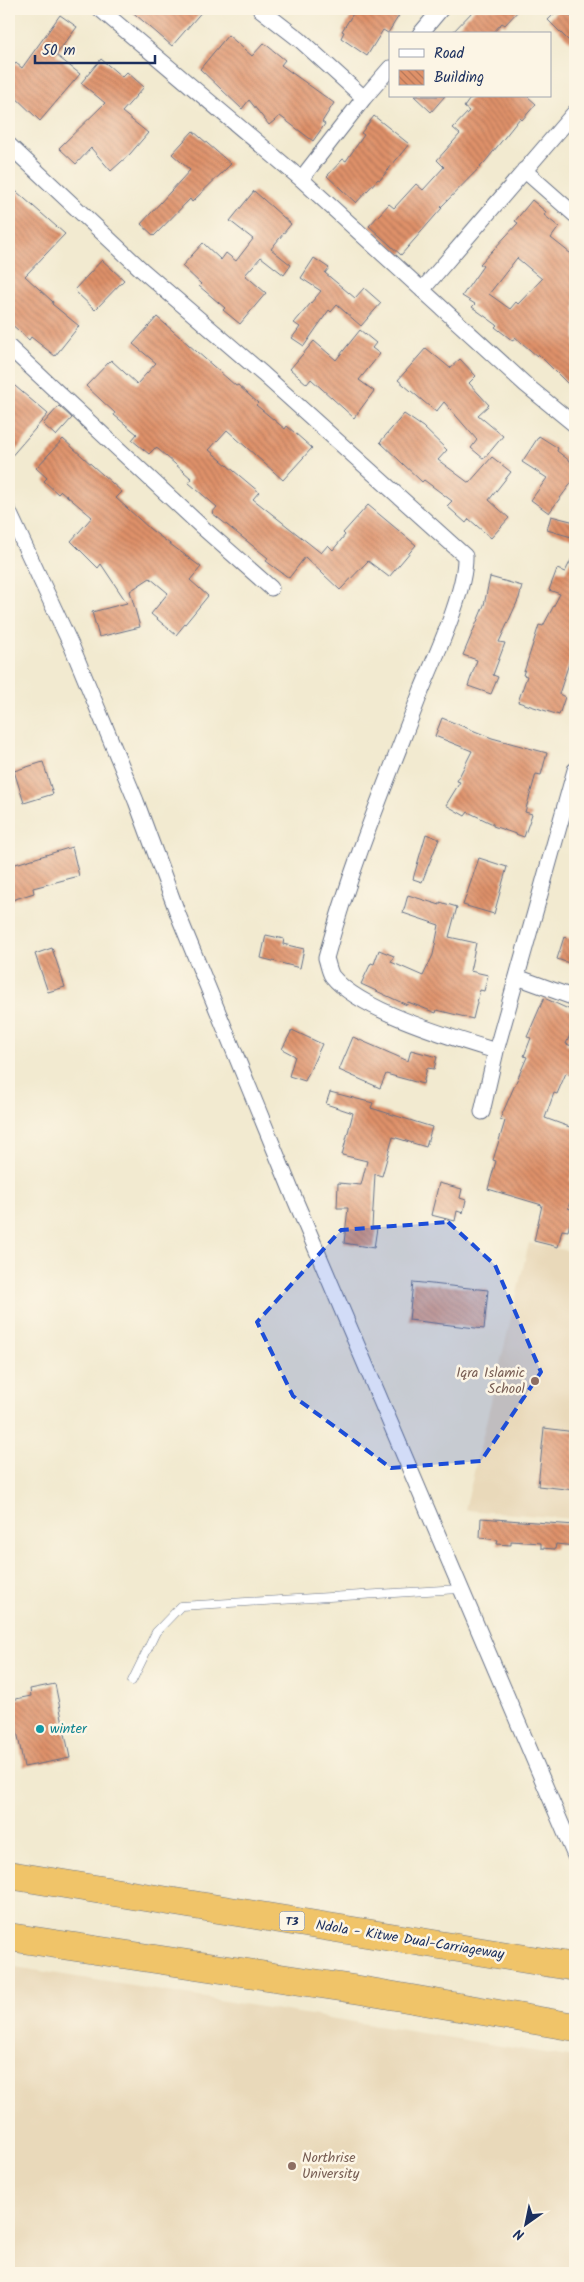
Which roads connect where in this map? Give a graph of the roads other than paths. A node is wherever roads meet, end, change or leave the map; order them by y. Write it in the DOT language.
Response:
graph roads {
  1 [pos="100,9"];
  2 [pos="260,9"];
  3 [pos="441,9"];
  4 [pos="422,32"];
  5 [pos="389,69"];
  6 [pos="364,98"];
  7 [pos="575,112"];
  8 [pos="9,145"];
  9 [pos="524,170"];
  10 [pos="301,179"];
  11 [pos="575,215"];
  12 [pos="422,290"];
  13 [pos="9,347"];
  14 [pos="575,425"];
  15 [pos="9,512"];
  16 [pos="271,588"];
  17 [pos="575,770"];
  18 [pos="517,977"];
  19 [pos="575,998"];
  20 [pos="496,1051"];
  21 [pos="482,1112"];
  22 [pos="459,1589"];
  23 [pos="132,1681"];
  24 [pos="575,1856"];
  25 [pos="9,1875"];
  26 [pos="9,1937"];
  27 [pos="575,1967"];
  28 [pos="575,2027"];
  1 -- 10 [label="street"];
  2 -- 6 [label="street"];
  3 -- 4 [label="street"];
  5 -- 6 [label="street"];
  6 -- 10 [label="street"];
  7 -- 9 [label="street"];
  8 -- 20 [label="street"];
  9 -- 11 [label="street"];
  9 -- 12 [label="street"];
  10 -- 12 [label="street"];
  12 -- 14 [label="street"];
  13 -- 16 [label="street"];
  15 -- 22 [label="street"];
  17 -- 18 [label="street"];
  18 -- 19 [label="street"];
  18 -- 20 [label="street"];
  20 -- 21 [label="street"];
  22 -- 23 [label="lane"];
  22 -- 24 [label="street"];
  25 -- 27 [label="highway, Ndola - Kitwe Dual-Carriageway / T3"];
  26 -- 28 [label="highway"];
}
